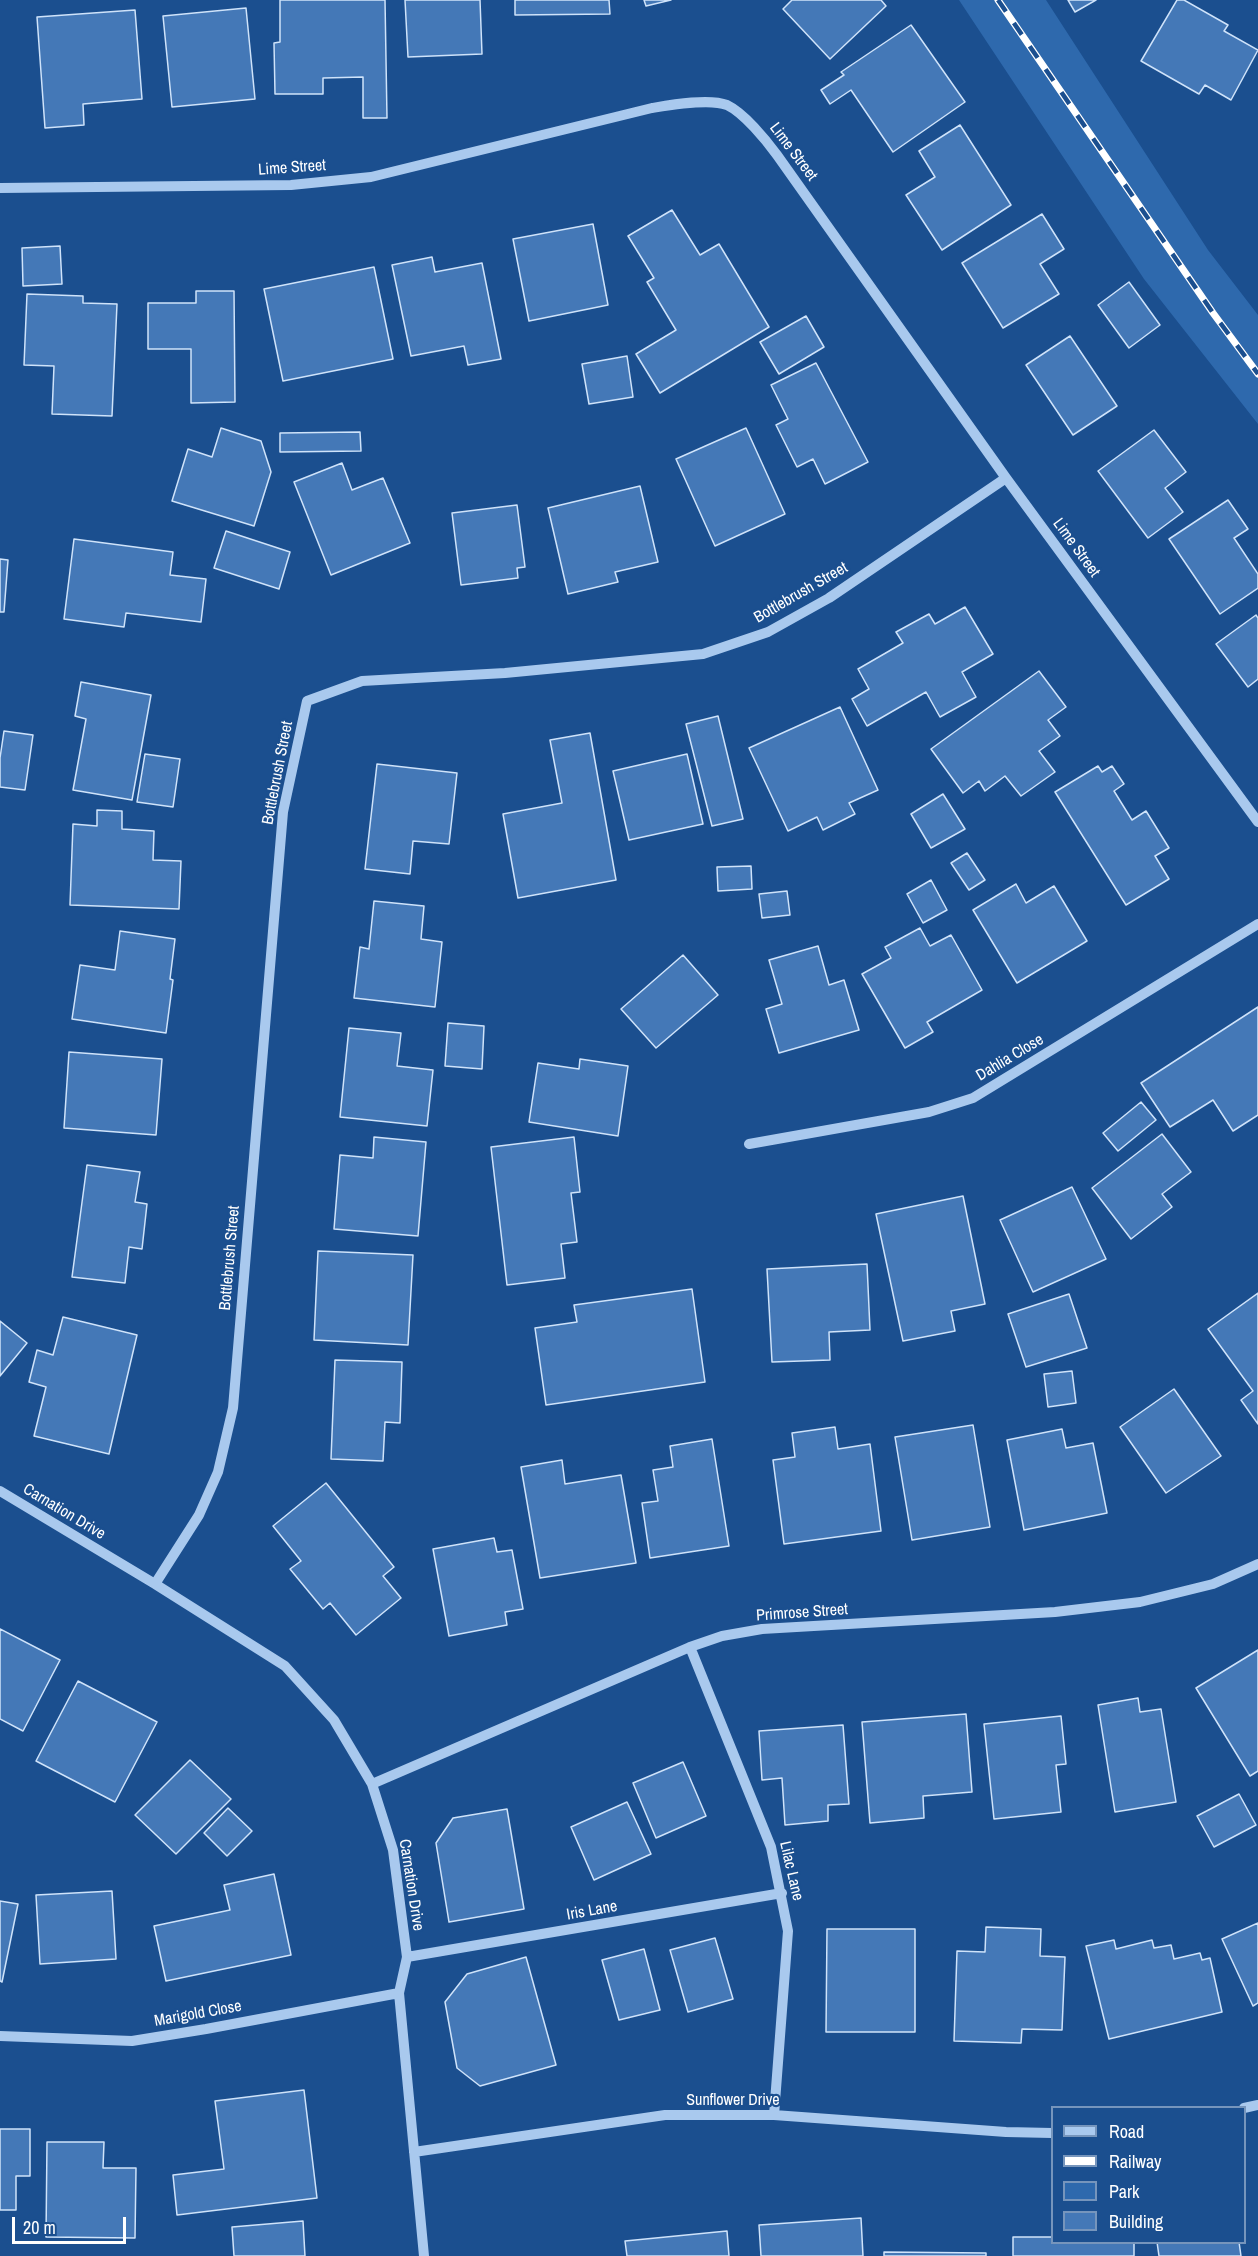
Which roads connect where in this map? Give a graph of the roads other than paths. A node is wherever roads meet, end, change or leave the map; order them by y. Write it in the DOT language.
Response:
graph roads {
  1 [pos="0,188"];
  2 [pos="1006,478"];
  3 [pos="1258,822"];
  4 [pos="1258,924"];
  5 [pos="749,1144"];
  6 [pos="0,1491"];
  7 [pos="1258,1564"];
  8 [pos="155,1584"];
  9 [pos="690,1647"];
  10 [pos="372,1784"];
  11 [pos="782,1893"];
  12 [pos="407,1957"];
  13 [pos="399,1993"];
  14 [pos="0,2036"];
  15 [pos="774,2115"];
  16 [pos="1051,2133"];
  17 [pos="414,2152"];
  18 [pos="424,2256"];
  1 -- 2 [label="street, Lime Street"];
  2 -- 3 [label="street, Lime Street"];
  2 -- 8 [label="street, Bottlebrush Street"];
  4 -- 5 [label="street, Dahlia Close"];
  6 -- 8 [label="street, Carnation Drive"];
  7 -- 9 [label="street, Primrose Street"];
  8 -- 10 [label="street, Carnation Drive"];
  9 -- 10 [label="street, Primrose Street"];
  9 -- 11 [label="street, Lilac Lane"];
  10 -- 12 [label="street, Carnation Drive"];
  11 -- 12 [label="street, Iris Lane"];
  11 -- 15 [label="street, Lilac Lane"];
  12 -- 13 [label="street, Carnation Drive"];
  13 -- 14 [label="street, Marigold Close"];
  13 -- 17 [label="street, Carnation Drive"];
  15 -- 16 [label="street, Sunflower Drive"];
  15 -- 17 [label="street, Sunflower Drive"];
  17 -- 18 [label="street, Carnation Drive"];
}
